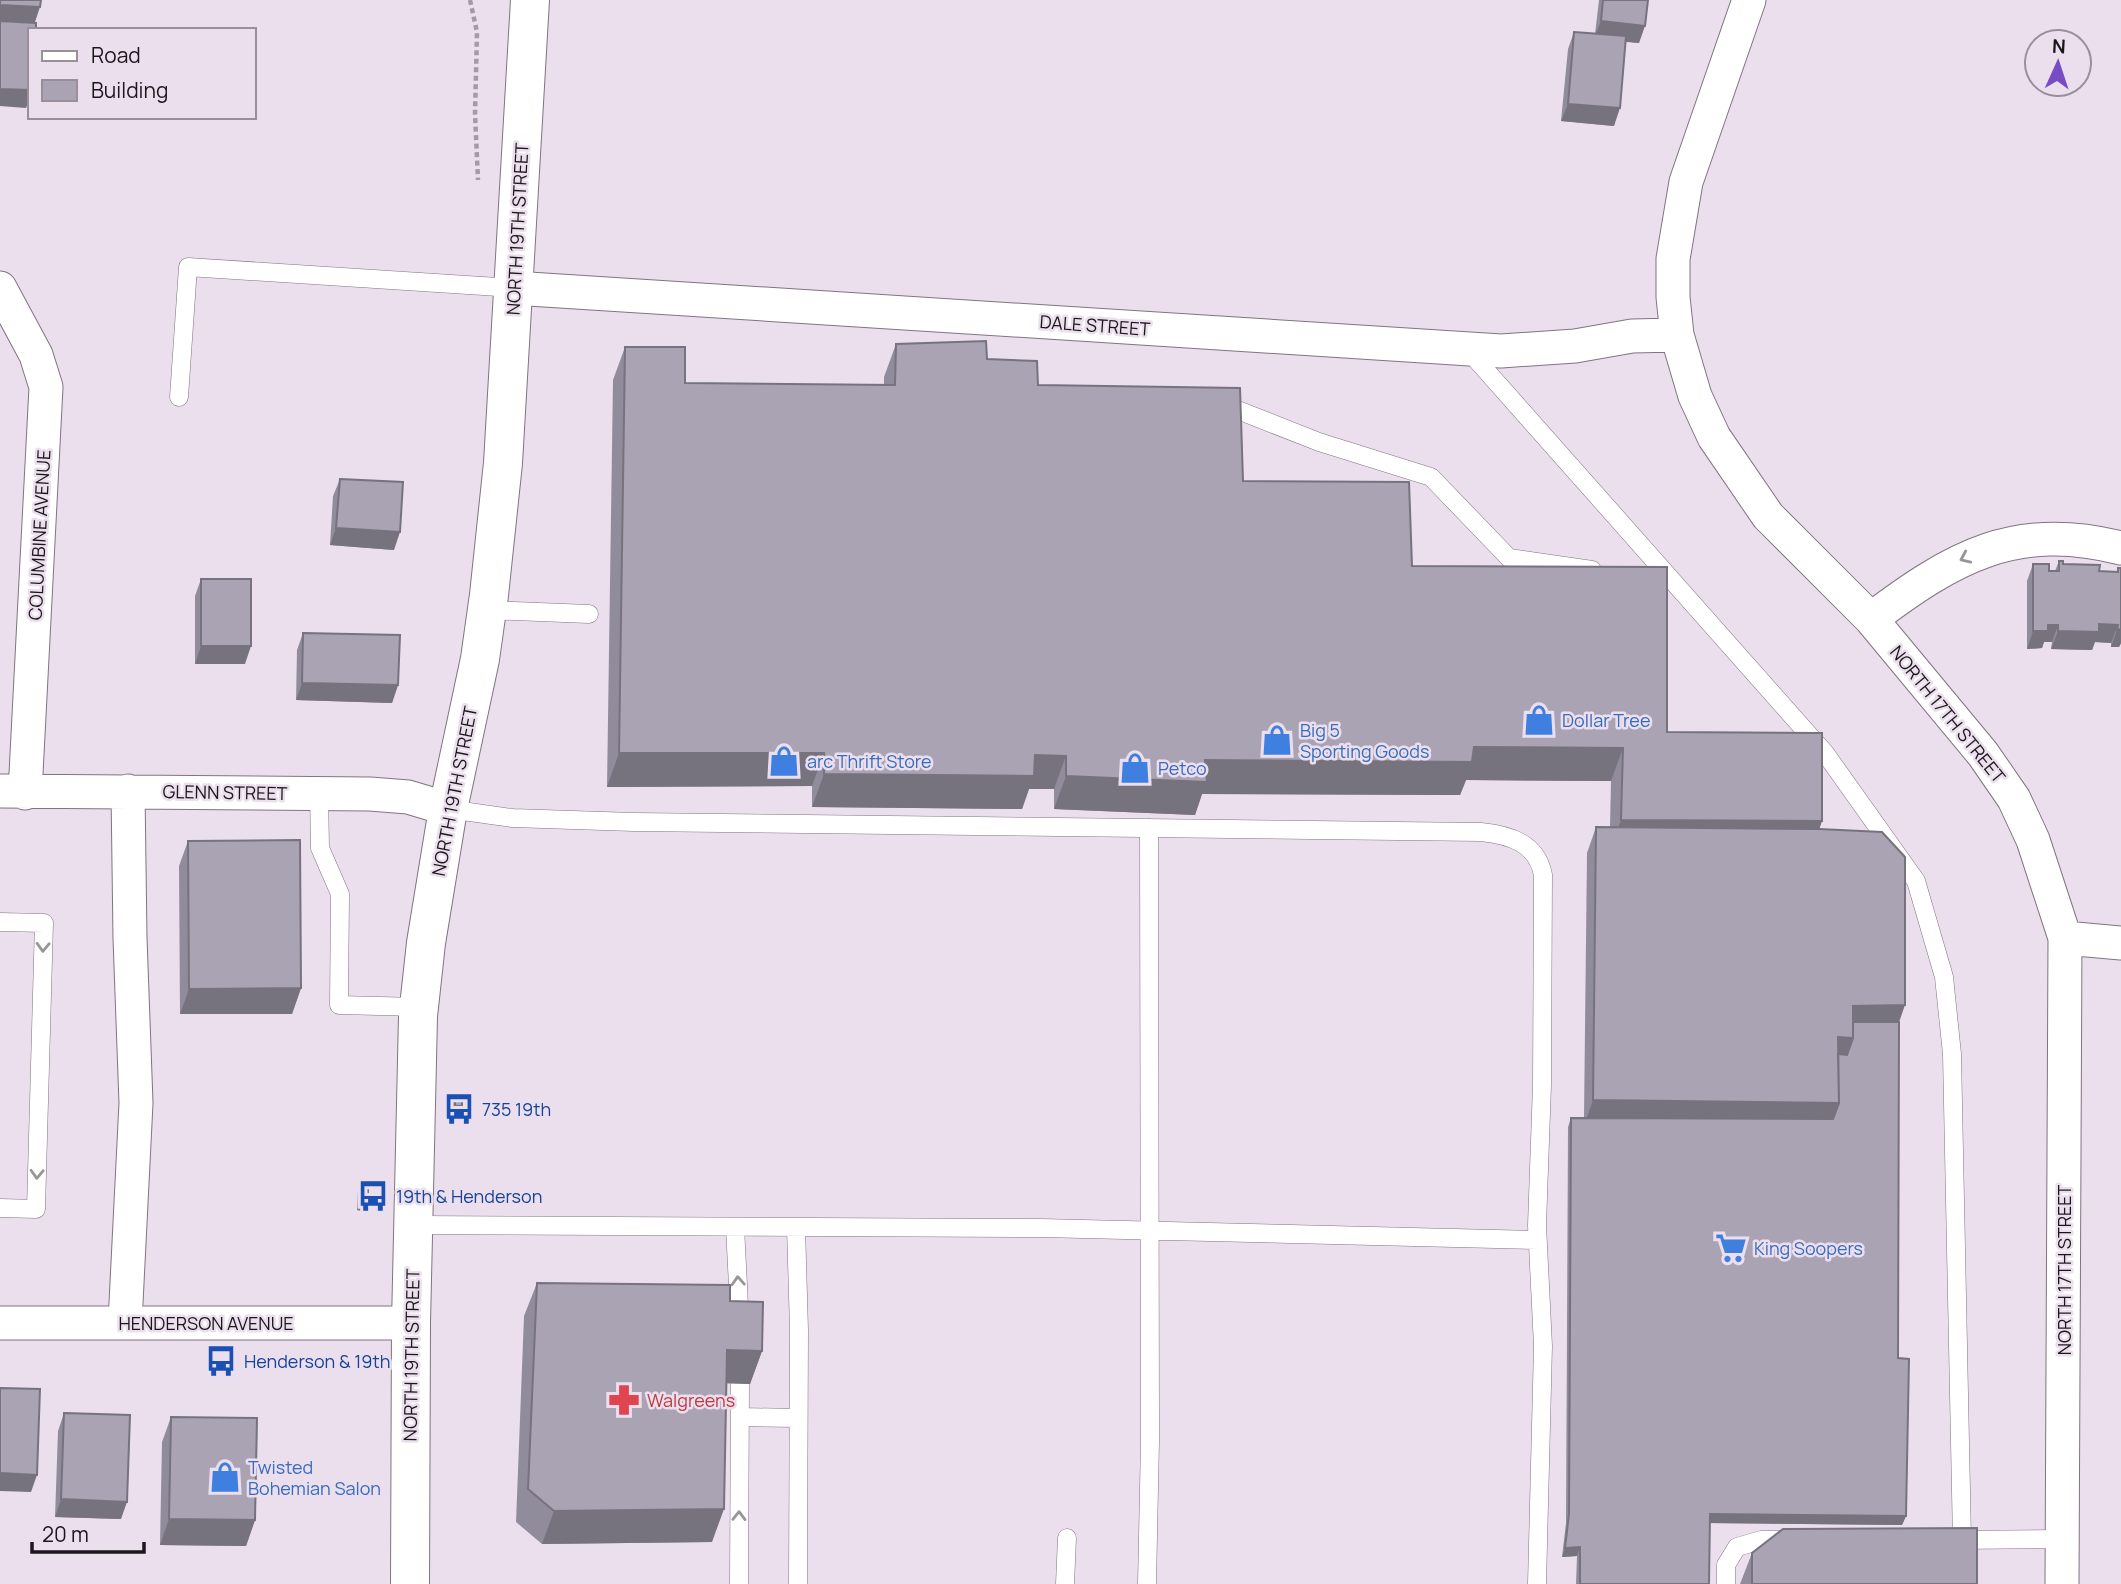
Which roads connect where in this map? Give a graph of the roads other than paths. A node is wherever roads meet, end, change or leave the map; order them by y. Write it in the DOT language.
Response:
graph roads {
  1 [pos="530,0"];
  2 [pos="1749,0"];
  3 [pos="0,288"];
  4 [pos="513,288"];
  5 [pos="1677,335"];
  6 [pos="1467,349"];
  7 [pos="179,397"];
  8 [pos="1202,400"];
  9 [pos="2121,548"];
  10 [pos="1661,567"];
  11 [pos="1635,569"];
  12 [pos="1610,570"];
  13 [pos="486,610"];
  14 [pos="589,614"];
  15 [pos="1871,619"];
  16 [pos="128,791"];
  17 [pos="13,792"];
  18 [pos="319,793"];
  19 [pos="448,809"];
  20 [pos="1149,828"];
  21 [pos="0,922"];
  22 [pos="2064,938"];
  23 [pos="2121,943"];
  24 [pos="419,1007"];
  25 [pos="0,1208"];
  26 [pos="413,1224"];
  27 [pos="736,1227"];
  28 [pos="796,1227"];
  29 [pos="1149,1230"];
  30 [pos="1537,1240"];
  31 [pos="0,1323"];
  32 [pos="125,1323"];
  33 [pos="411,1323"];
  34 [pos="740,1335"];
  35 [pos="740,1384"];
  36 [pos="741,1417"];
  37 [pos="797,1418"];
  38 [pos="1067,1538"];
  39 [pos="2063,1539"];
  40 [pos="1802,1540"];
  41 [pos="1936,1540"];
  42 [pos="1962,1540"];
  43 [pos="410,1584"];
  44 [pos="739,1584"];
  45 [pos="798,1584"];
  46 [pos="1065,1584"];
  47 [pos="1147,1584"];
  48 [pos="1537,1584"];
  49 [pos="1726,1584"];
  50 [pos="2062,1584"];
  1 -- 4 [label="street, NORTH 19TH STREET"];
  2 -- 5 [label="street, NORTH 17TH STREET"];
  3 -- 17 [label="street, COLUMBINE AVENUE"];
  4 -- 6 [label="street, DALE STREET"];
  4 -- 7 [label="lane"];
  4 -- 13 [label="street, NORTH 19TH STREET"];
  5 -- 6 [label="street, DALE STREET"];
  5 -- 15 [label="street, NORTH 17TH STREET"];
  6 -- 10 [label="lane"];
  8 -- 12 [label="lane"];
  9 -- 15 [label="street, one-way"];
  10 -- 11 [label="lane"];
  10 -- 42 [label="lane"];
  13 -- 14 [label="lane"];
  13 -- 19 [label="street, NORTH 19TH STREET"];
  15 -- 22 [label="street, NORTH 17TH STREET"];
  16 -- 17 [label="street, GLENN STREET"];
  16 -- 18 [label="street, GLENN STREET"];
  16 -- 32 [label="street"];
  18 -- 19 [label="street, GLENN STREET"];
  18 -- 24 [label="lane"];
  19 -- 20 [label="lane"];
  19 -- 24 [label="street, NORTH 19TH STREET"];
  20 -- 29 [label="lane"];
  20 -- 30 [label="lane"];
  21 -- 25 [label="lane, one-way"];
  22 -- 23 [label="street"];
  22 -- 39 [label="street, NORTH 17TH STREET"];
  24 -- 26 [label="street, NORTH 19TH STREET"];
  26 -- 27 [label="lane"];
  26 -- 33 [label="street, NORTH 19TH STREET"];
  27 -- 28 [label="lane"];
  34 -- 27 [label="lane, one-way"];
  28 -- 29 [label="lane"];
  28 -- 37 [label="lane"];
  29 -- 30 [label="lane"];
  29 -- 47 [label="lane"];
  30 -- 48 [label="lane"];
  31 -- 32 [label="street, HENDERSON AVENUE"];
  32 -- 33 [label="street, HENDERSON AVENUE"];
  33 -- 43 [label="street, NORTH 19TH STREET"];
  35 -- 36 [label="lane"];
  36 -- 37 [label="lane"];
  44 -- 36 [label="lane, one-way"];
  37 -- 45 [label="lane"];
  38 -- 46 [label="lane"];
  39 -- 42 [label="lane"];
  39 -- 50 [label="street, NORTH 17TH STREET"];
  40 -- 49 [label="lane"];
  41 -- 42 [label="lane"];
}
